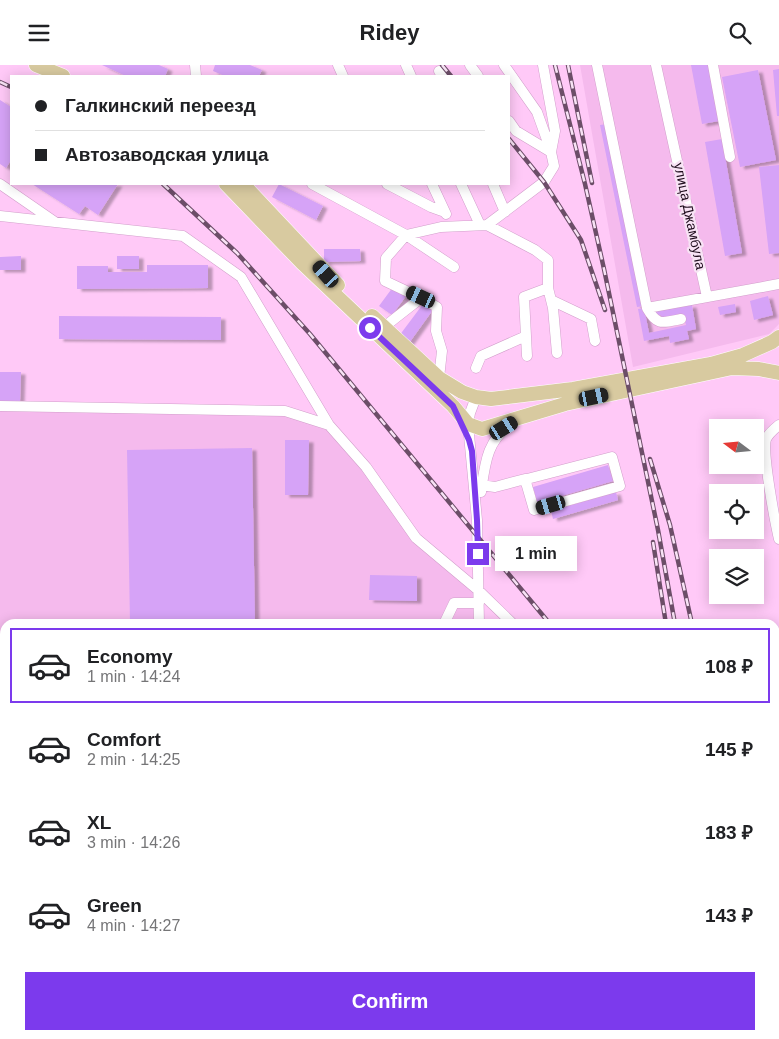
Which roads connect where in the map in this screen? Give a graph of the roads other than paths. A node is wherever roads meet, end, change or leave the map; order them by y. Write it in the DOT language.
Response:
graph roads {
  1 [pos="36,65"];
  2 [pos="504,65"];
  3 [pos="543,65"];
  4 [pos="597,65"];
  5 [pos="656,65"];
  6 [pos="713,65"];
  7 [pos="61,75"];
  8 [pos="510,122"];
  9 [pos="551,152"];
  10 [pos="730,157"];
  11 [pos="0,184"];
  12 [pos="227,185"];
  13 [pos="244,185"];
  14 [pos="314,185"];
  15 [pos="389,185"];
  16 [pos="432,185"];
  17 [pos="463,185"];
  18 [pos="494,185"];
  19 [pos="445,212"];
  20 [pos="505,212"];
  21 [pos="0,216"];
  22 [pos="56,222"];
  23 [pos="483,225"];
  24 [pos="452,227"];
  25 [pos="406,235"];
  26 [pos="454,267"];
  27 [pos="779,284"];
  28 [pos="548,288"];
  29 [pos="421,297"];
  30 [pos="707,297"];
  31 [pos="551,300"];
  32 [pos="647,308"];
  33 [pos="681,319"];
  34 [pos="384,327"];
  35 [pos="526,335"];
  36 [pos="779,337"];
  37 [pos="595,341"];
  38 [pos="558,353"];
  39 [pos="527,356"];
  40 [pos="476,368"];
  41 [pos="779,373"];
  42 [pos="439,378"];
  43 [pos="476,397"];
  44 [pos="0,406"];
  45 [pos="453,406"];
  46 [pos="524,416"];
  47 [pos="468,424"];
  48 [pos="329,425"];
  49 [pos="779,425"];
  50 [pos="469,440"];
  51 [pos="525,479"];
  52 [pos="478,485"];
  53 [pos="779,539"];
  54 [pos="478,590"];
  55 [pos="479,603"];
  56 [pos="446,619"];
  57 [pos="479,619"];
  58 [pos="508,619"];
  1 -- 7 [label="main road"];
  2 -- 9 [label="street"];
  3 -- 9 [label="street"];
  4 -- 32 [label="street"];
  5 -- 30 [label="street, улица Джамбула"];
  6 -- 10 [label="street"];
  8 -- 9 [label="street"];
  9 -- 20 [label="street"];
  11 -- 22 [label="street"];
  12 -- 45 [label="main road"];
  13 -- 34 [label="main road"];
  14 -- 25 [label="street"];
  15 -- 19 [label="street"];
  16 -- 19 [label="street"];
  17 -- 23 [label="street"];
  18 -- 20 [label="street"];
  19 -- 24 [label="street"];
  20 -- 23 [label="street"];
  21 -- 22 [label="street"];
  22 -- 48 [label="street"];
  23 -- 24 [label="street"];
  23 -- 28 [label="street"];
  24 -- 25 [label="street"];
  25 -- 26 [label="street"];
  25 -- 29 [label="street"];
  27 -- 30 [label="street"];
  28 -- 31 [label="street"];
  28 -- 35 [label="street"];
  29 -- 34 [label="street"];
  29 -- 42 [label="street"];
  30 -- 32 [label="street"];
  31 -- 37 [label="street"];
  31 -- 38 [label="street"];
  32 -- 33 [label="street"];
  34 -- 42 [label="main road"];
  35 -- 39 [label="street"];
  35 -- 40 [label="street"];
  36 -- 43 [label="main road"];
  41 -- 46 [label="main road"];
  42 -- 43 [label="main road"];
  43 -- 47 [label="street"];
  44 -- 48 [label="street"];
  45 -- 47 [label="main road"];
  45 -- 50 [label="street"];
  46 -- 47 [label="main road"];
  46 -- 52 [label="street"];
  47 -- 50 [label="street"];
  48 -- 54 [label="street"];
  49 -- 53 [label="street"];
  50 -- 52 [label="street"];
  51 -- 51 [label="street"];
  51 -- 52 [label="street"];
  52 -- 54 [label="street"];
  54 -- 55 [label="street"];
  54 -- 58 [label="street"];
  55 -- 56 [label="street"];
  55 -- 57 [label="street"];
}
